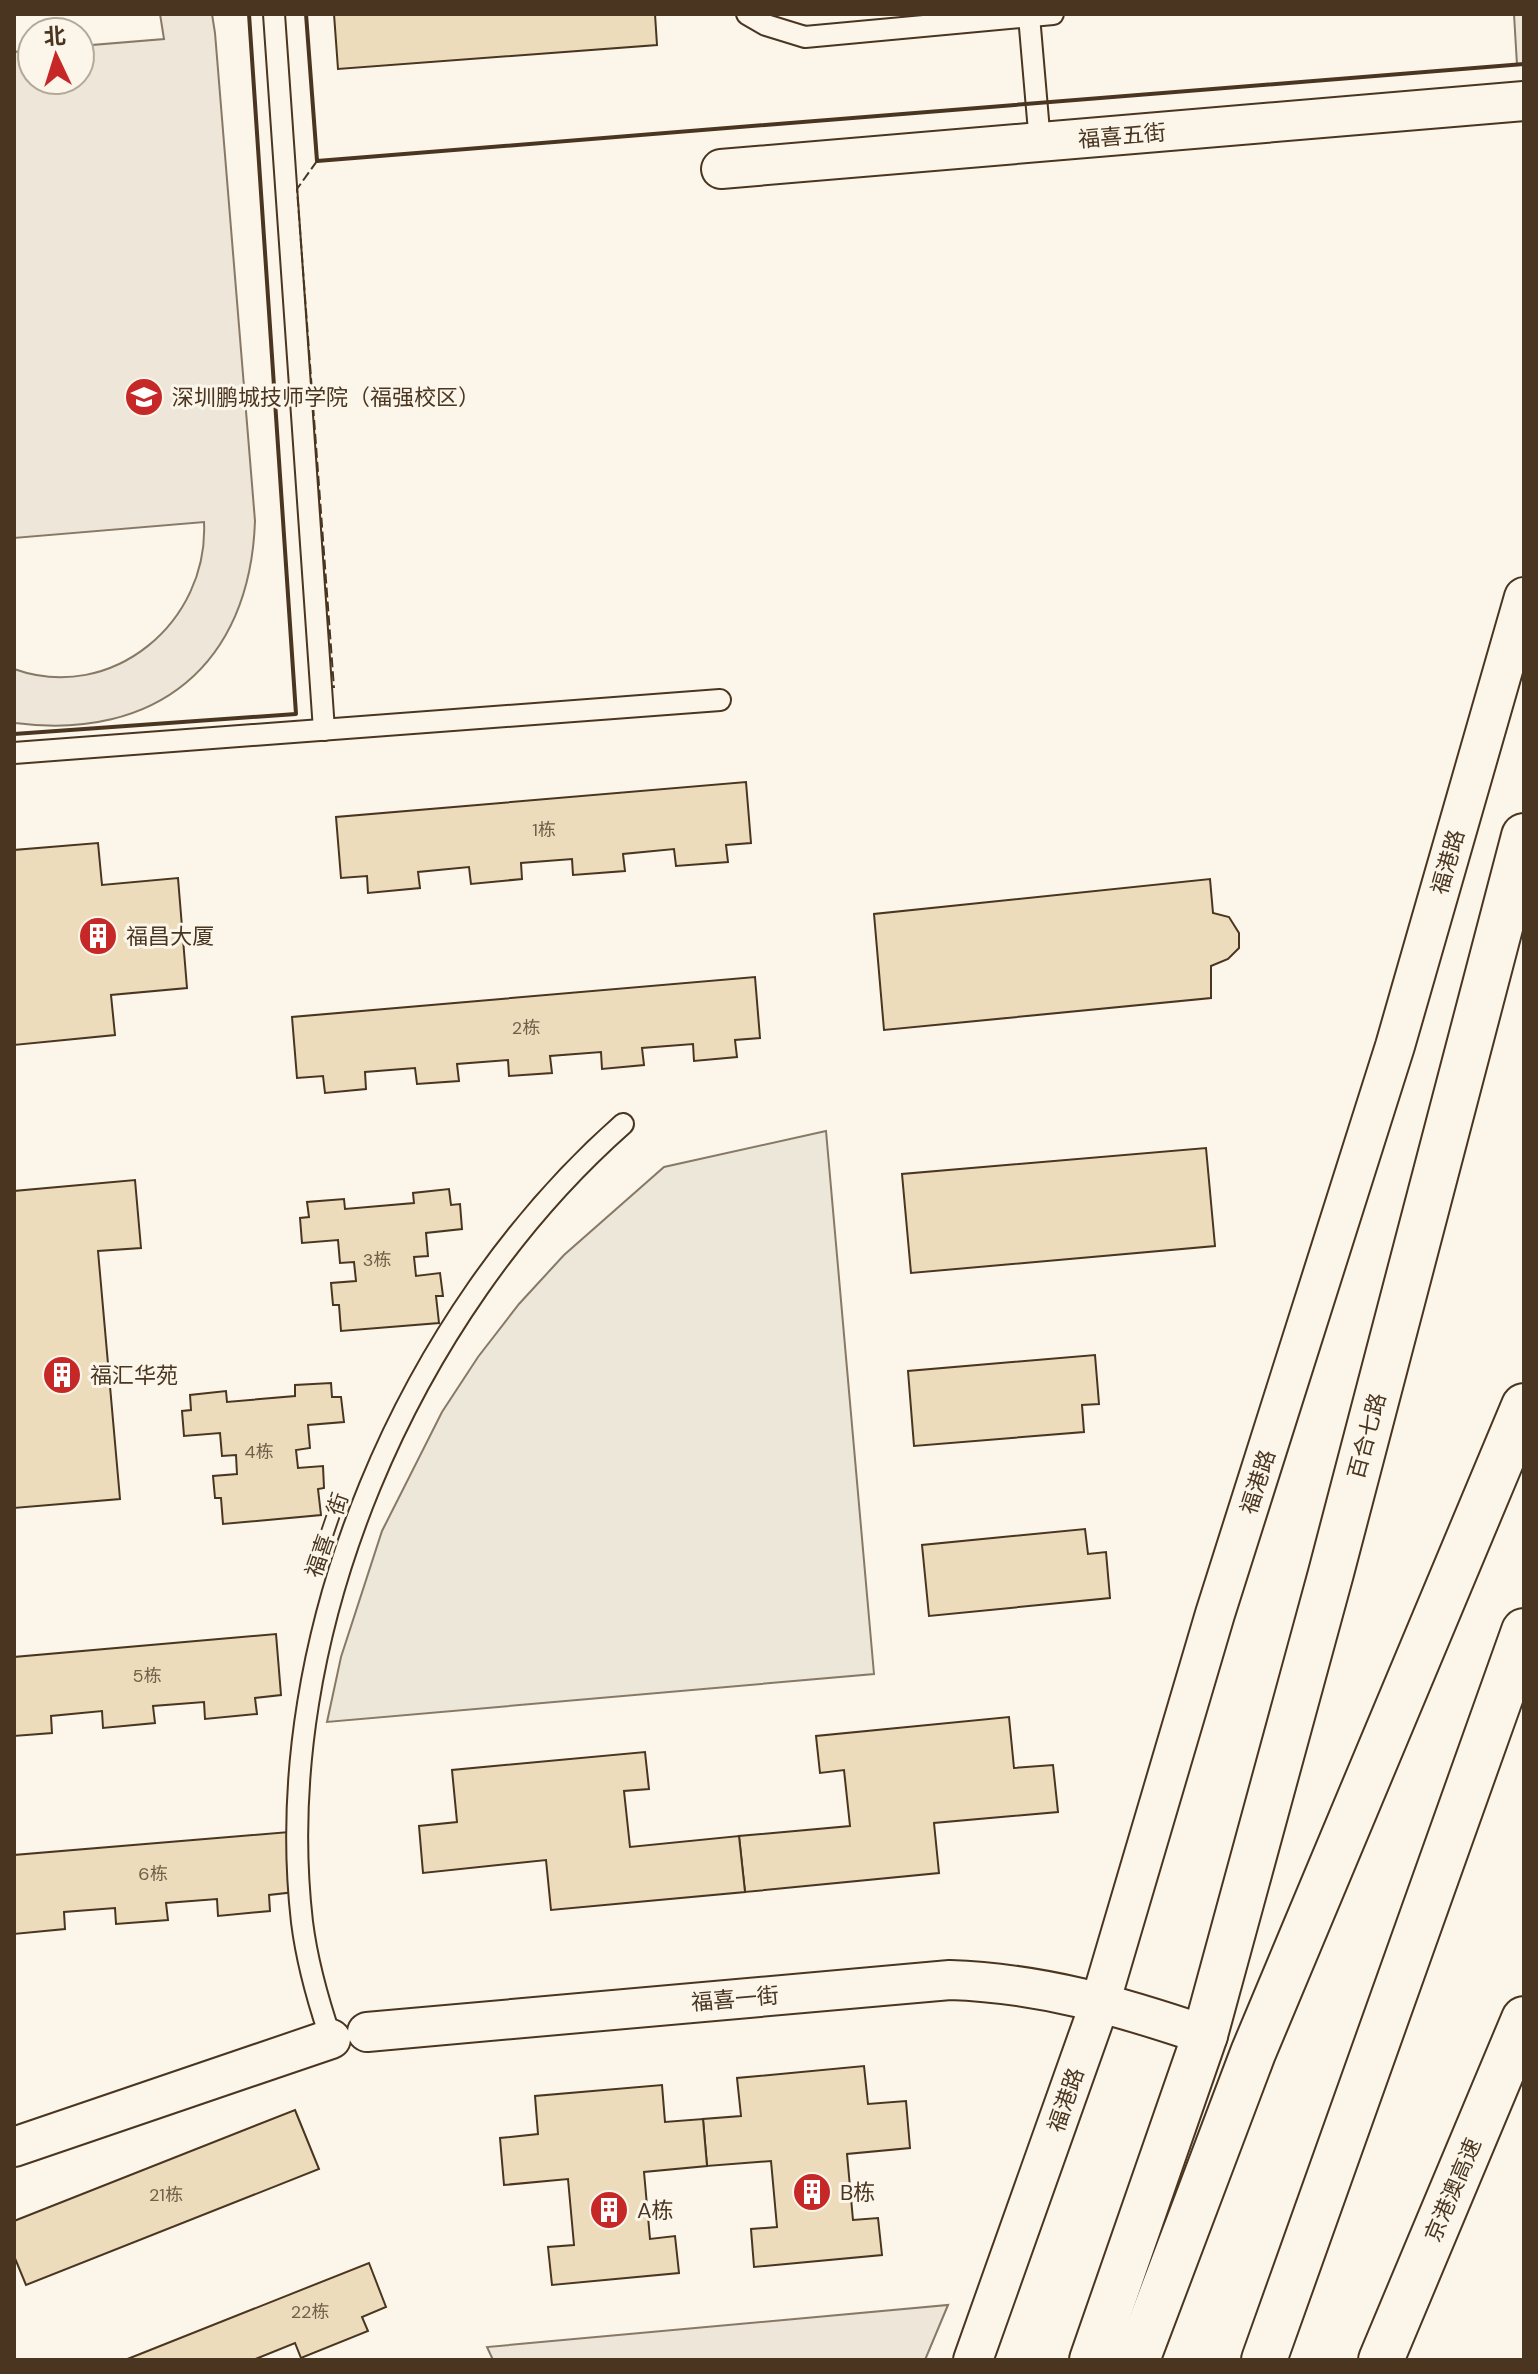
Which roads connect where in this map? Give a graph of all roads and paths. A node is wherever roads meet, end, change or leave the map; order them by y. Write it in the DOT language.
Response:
graph roads {
  1 [pos="274,14"];
  2 [pos="747,14"];
  3 [pos="1053,14"];
  4 [pos="1029,16"];
  5 [pos="1524,101"];
  6 [pos="1040,143"];
  7 [pos="721,169"];
  8 [pos="1524,597"];
  9 [pos="720,700"];
  10 [pos="324,730"];
  11 [pos="14,753"];
  12 [pos="1524,836"];
  13 [pos="623,1124"];
  14 [pos="1524,1406"];
  15 [pos="1524,1631"];
  16 [pos="1101,2000"];
  17 [pos="1524,2019"];
  18 [pos="1205,2035"];
  19 [pos="349,2036"];
  20 [pos="14,2147"];
  21 [pos="973,2360"];
  22 [pos="1092,2360"];
  23 [pos="1137,2360"];
  24 [pos="1264,2360"];
  25 [pos="1381,2360"];
  1 -- 10 [label="lane"];
  2 -- 4 [label="lane"];
  3 -- 4 [label="lane"];
  4 -- 6 [label="lane"];
  5 -- 6 [label="street, 福喜五街"];
  6 -- 7 [label="street, 福喜五街"];
  8 -- 16 [label="street, 福港路"];
  9 -- 10 [label="lane"];
  10 -- 11 [label="lane"];
  12 -- 18 [label="main road, 百合七路"];
  13 -- 19 [label="lane, 福喜二街"];
  14 -- 23 [label="main road"];
  15 -- 24 [label="main road"];
  16 -- 18 [label="street, 福喜一街"];
  16 -- 19 [label="street, 福喜一街"];
  16 -- 21 [label="street, 福港路"];
  17 -- 25 [label="main road, 京港澳高速"];
  18 -- 22 [label="main road, 百合七路"];
  19 -- 20 [label="street, 福喜一街"];
}
